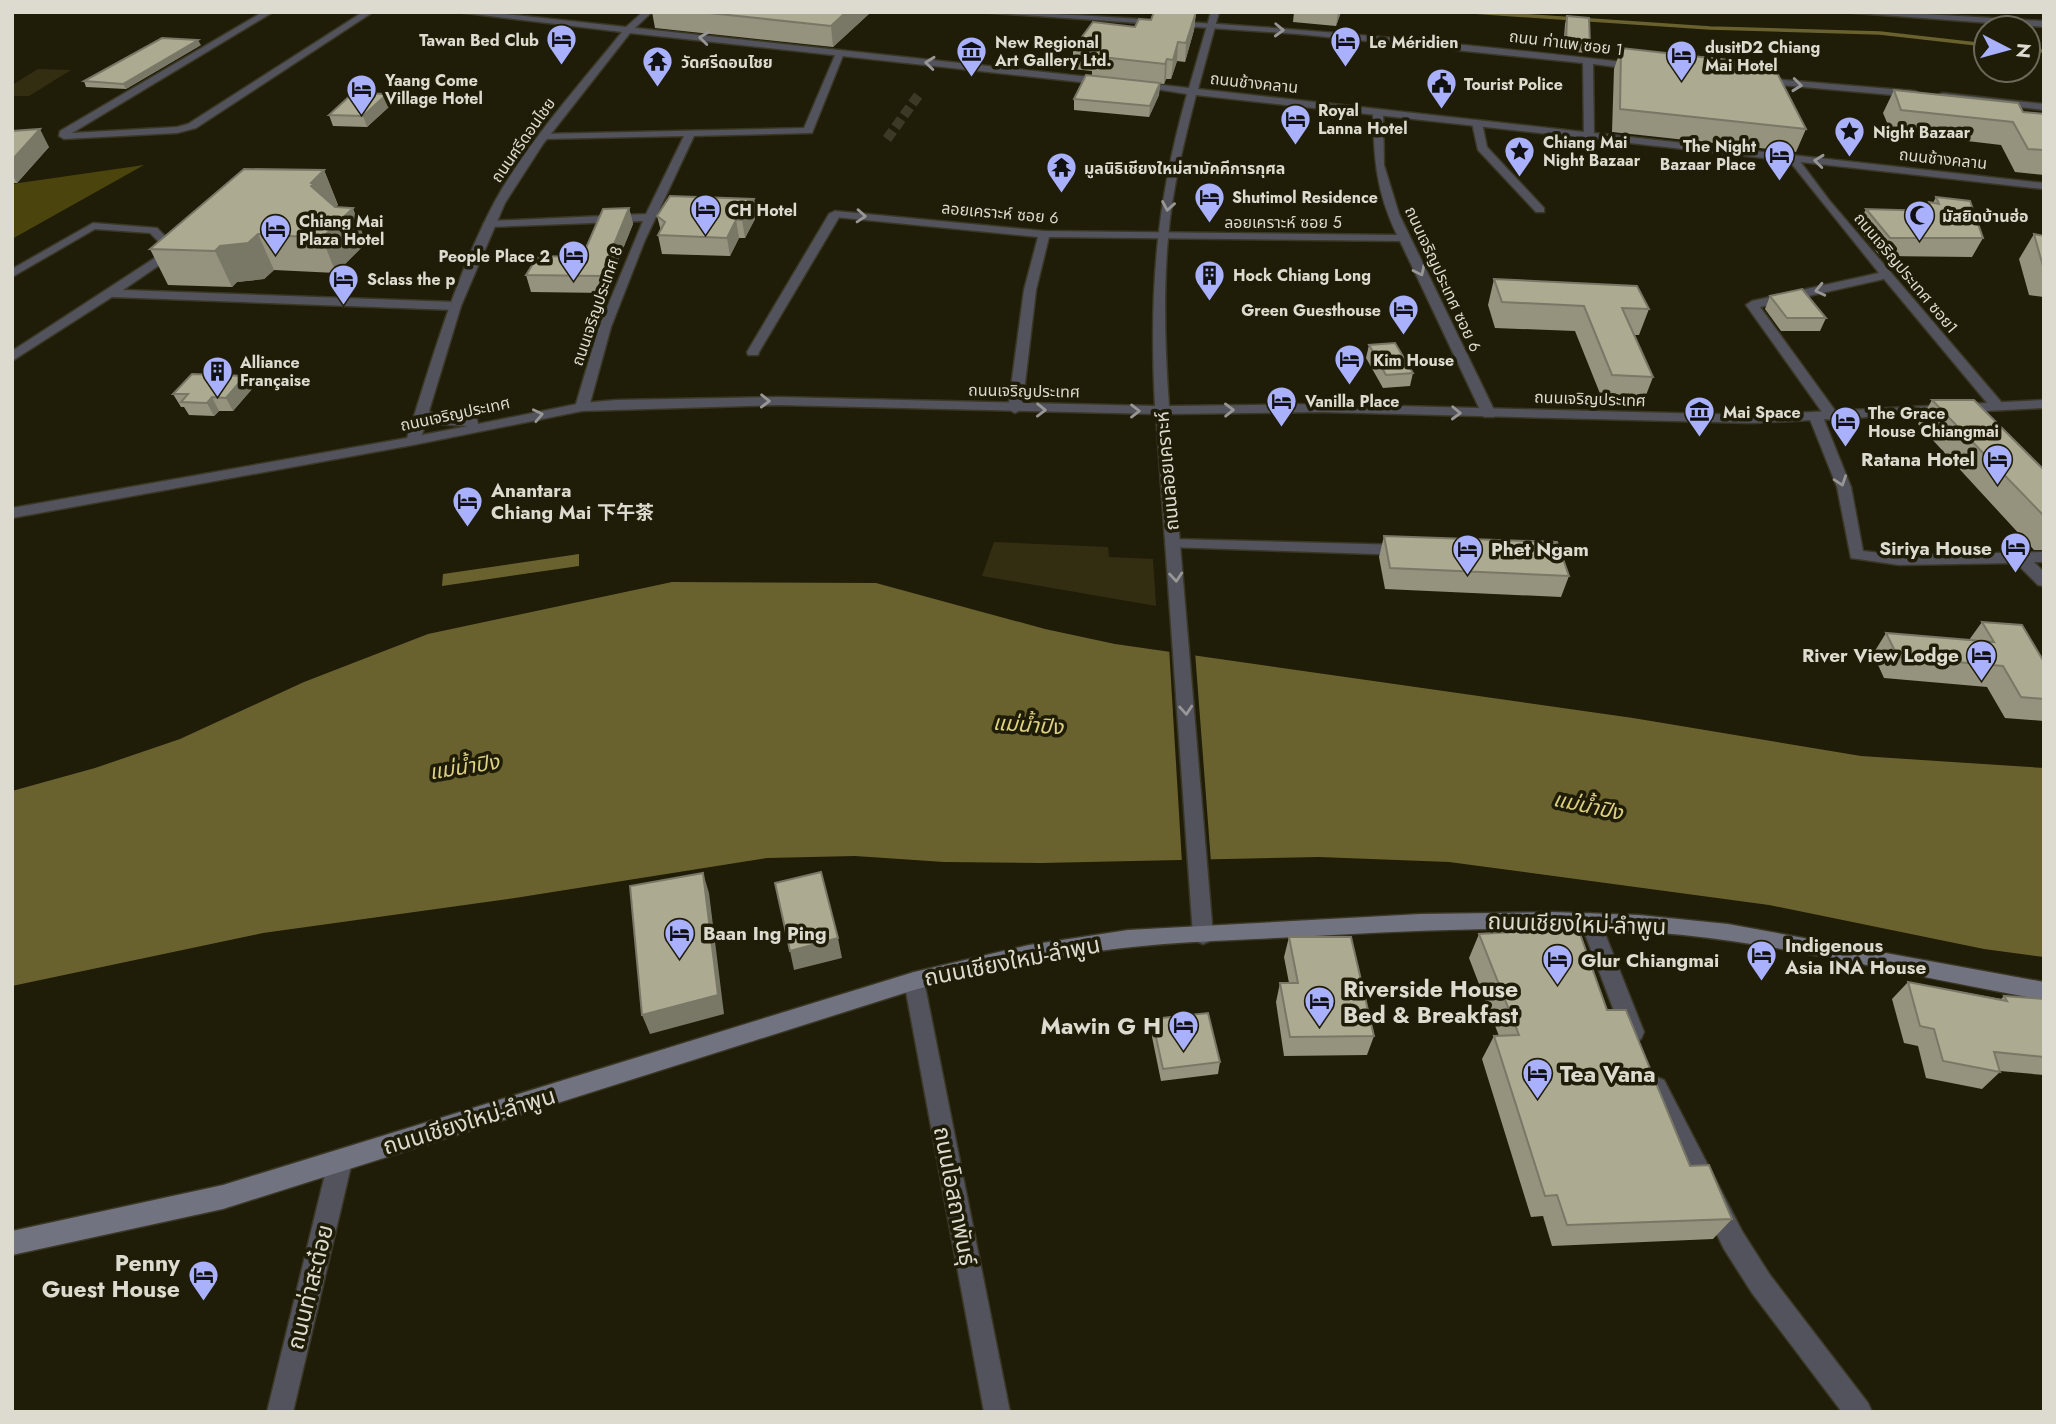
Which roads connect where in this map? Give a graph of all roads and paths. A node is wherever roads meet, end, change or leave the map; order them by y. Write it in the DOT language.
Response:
graph roads {
  1 [pos="269,12"];
  2 [pos="369,12"];
  3 [pos="461,12"];
  4 [pos="494,12"];
  5 [pos="648,12"];
  6 [pos="983,12"];
  7 [pos="1214,12"];
  8 [pos="1846,12"];
  9 [pos="507,16"];
  10 [pos="2044,24"];
  11 [pos="1210,27"];
  12 [pos="628,30"];
  13 [pos="839,53"];
  14 [pos="1588,61"];
  15 [pos="1655,69"];
  16 [pos="1754,80"];
  17 [pos="1193,92"];
  18 [pos="1920,94"];
  19 [pos="1933,95"];
  20 [pos="2044,107"];
  21 [pos="1378,112"];
  22 [pos="1477,123"];
  23 [pos="691,133"];
  24 [pos="544,136"];
  25 [pos="1589,136"];
  26 [pos="1792,158"];
  27 [pos="2044,186"];
  28 [pos="1540,210"];
  29 [pos="648,217"];
  30 [pos="489,224"];
  31 [pos="1044,234"];
  32 [pos="1162,237"];
  33 [pos="1404,238"];
  34 [pos="12,275"];
  35 [pos="1887,275"];
  36 [pos="112,293"];
  37 [pos="456,306"];
  38 [pos="754,352"];
  39 [pos="12,357"];
  40 [pos="2044,404"];
  41 [pos="582,407"];
  42 [pos="1998,407"];
  43 [pos="1015,409"];
  44 [pos="1161,411"];
  45 [pos="421,412"];
  46 [pos="1489,414"];
  47 [pos="1824,416"];
  48 [pos="502,423"];
  49 [pos="413,441"];
  50 [pos="12,513"];
  51 [pos="1173,544"];
  52 [pos="1412,550"];
  53 [pos="2044,557"];
  54 [pos="2020,558"];
  55 [pos="2044,582"];
  56 [pos="1590,921"];
  57 [pos="1203,935"];
  58 [pos="914,981"];
  59 [pos="2044,991"];
  60 [pos="1639,1048"];
  61 [pos="1649,1073"];
  62 [pos="340,1162"];
  63 [pos="12,1242"];
  64 [pos="279,1412"];
  65 [pos="997,1412"];
  66 [pos="1859,1412"];
  1 -- 2 [label="street"];
  3 -- 9 [label="street, ถนนช้างคลาน"];
  4 -- 9 [label="street"];
  5 -- 12 [label="street, ถนนศรีดอนไชย"];
  6 -- 11 [label="street, ถนน ท่าแพ ซอย 1"];
  7 -- 11 [label="street, ถนนลอยเคราะห์"];
  8 -- 10 [label="street"];
  9 -- 12 [label="street, ถนนช้างคลาน"];
  11 -- 14 [label="street, ถนน ท่าแพ ซอย 1, one-way"];
  11 -- 17 [label="street, ถนนลอยเคราะห์"];
  13 -- 12 [label="street, ถนนช้างคลาน, one-way"];
  12 -- 24 [label="street, ถนนศรีดอนไชย"];
  17 -- 13 [label="street, ถนนช้างคลาน, one-way"];
  13 -- 23 [label="street"];
  14 -- 15 [label="street, ถนน ท่าแพ ซอย 1"];
  14 -- 25 [label="street"];
  16 -- 18 [label="street, one-way"];
  17 -- 21 [label="street, ถนนช้างคลาน"];
  17 -- 32 [label="street, ถนนลอยเคราะห์, one-way"];
  19 -- 20 [label="street"];
  21 -- 22 [label="street, ถนนช้างคลาน"];
  21 -- 33 [label="street, ถนนเจริญประเทศ ซอย 6"];
  22 -- 25 [label="street, ถนนช้างคลาน"];
  22 -- 28 [label="street"];
  23 -- 24 [label="street"];
  23 -- 29 [label="street, ถนนเจริญประเทศ 8"];
  24 -- 30 [label="street, ถนนศรีดอนไชย"];
  25 -- 26 [label="street, ถนนช้างคลาน"];
  27 -- 26 [label="street, ถนนช้างคลาน, one-way"];
  26 -- 35 [label="street, ถนนเจริญประเทศ ซอย1"];
  29 -- 30 [label="street, ถนนเจริญประเทศ 8"];
  29 -- 41 [label="street, ถนนเจริญประเทศ 8"];
  30 -- 37 [label="street, ถนนศรีดอนไชย"];
  31 -- 32 [label="street, ลอยเคราะห์ ซอย 6"];
  38 -- 31 [label="street, ลอยเคราะห์ ซอย 6, one-way"];
  31 -- 43 [label="street"];
  32 -- 33 [label="street, ลอยเคราะห์ ซอย 5"];
  32 -- 44 [label="street, ถนนลอยเคราะห์"];
  33 -- 46 [label="street, ถนนเจริญประเทศ ซอย 6, one-way"];
  34 -- 36 [label="street"];
  35 -- 42 [label="street, ถนนเจริญประเทศ ซอย1"];
  35 -- 47 [label="street, one-way"];
  36 -- 37 [label="street"];
  36 -- 39 [label="street"];
  37 -- 45 [label="street, ถนนศรีดอนไชย"];
  40 -- 42 [label="street, ถนนเจริญประเทศ"];
  41 -- 43 [label="street, ถนนเจริญประเทศ, one-way"];
  48 -- 41 [label="street, ถนนเจริญประเทศ, one-way"];
  42 -- 47 [label="street, ถนนเจริญประเทศ"];
  43 -- 44 [label="street, ถนนเจริญประเทศ, one-way"];
  44 -- 46 [label="street, ถนนเจริญประเทศ, one-way"];
  44 -- 51 [label="street, ถนนลอยเคราะห์"];
  45 -- 48 [label="street"];
  45 -- 49 [label="street, ถนนศรีดอนไชย"];
  46 -- 47 [label="street, ถนนเจริญประเทศ"];
  47 -- 54 [label="street, one-way"];
  48 -- 49 [label="street, ถนนเจริญประเทศ"];
  49 -- 50 [label="street, ถนนเจริญประเทศ"];
  51 -- 52 [label="street"];
  51 -- 57 [label="street, ถนนลอยเคราะห์, one-way"];
  53 -- 54 [label="street"];
  54 -- 55 [label="street"];
  56 -- 57 [label="main road, ถนนเชียงใหม่-ลำพูน"];
  56 -- 59 [label="main road, ถนนเชียงใหม่-ลำพูน"];
  56 -- 60 [label="street"];
  57 -- 58 [label="main road, ถนนเชียงใหม่-ลำพูน"];
  58 -- 62 [label="main road, ถนนเชียงใหม่-ลำพูน"];
  58 -- 65 [label="street, ถนนโอสถาพันธุ์"];
  61 -- 66 [label="street"];
  62 -- 63 [label="main road, ถนนเชียงใหม่-ลำพูน"];
  62 -- 64 [label="street, ถนนท่าสะต๋อย"];
}
